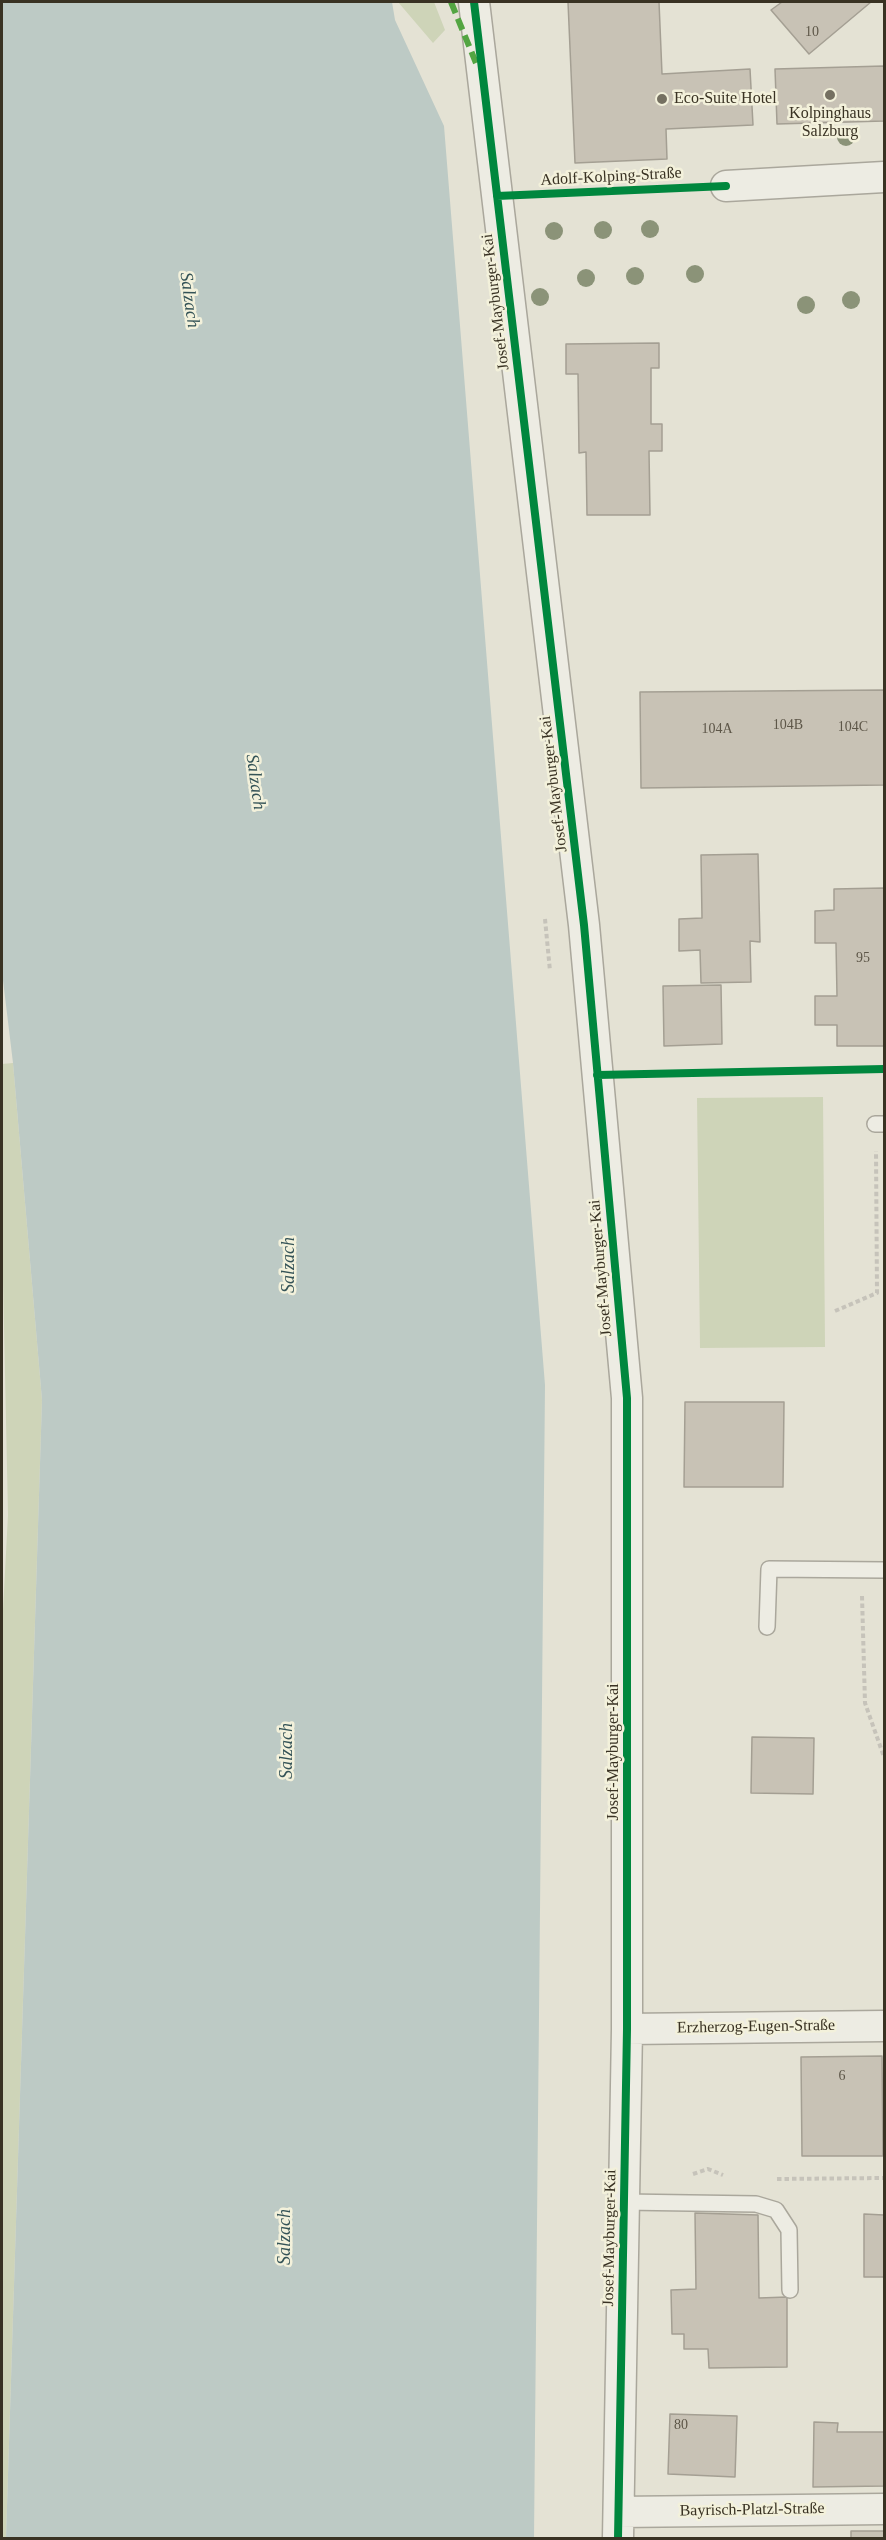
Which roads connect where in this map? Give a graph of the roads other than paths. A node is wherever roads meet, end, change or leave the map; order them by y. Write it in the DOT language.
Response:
graph roads {
  1 [pos="474,2"];
  2 [pos="885,177"];
  3 [pos="726,186"];
  4 [pos="885,1570"];
  5 [pos="767,1627"];
  6 [pos="885,2026"];
  7 [pos="627,2029"];
  8 [pos="624,2202"];
  9 [pos="790,2290"];
  10 [pos="885,2509"];
  11 [pos="618,2525"];
  1 -- 7 [label="street, Josef-Mayburger-Kai"];
  2 -- 3 [label="street"];
  4 -- 5 [label="lane"];
  6 -- 7 [label="street, Erzherzog-Eugen-Straße"];
  7 -- 8 [label="street, Josef-Mayburger-Kai"];
  8 -- 9 [label="lane"];
  8 -- 11 [label="street, Josef-Mayburger-Kai"];
  10 -- 11 [label="street, Bayrisch-Platzl-Straße"];
}
